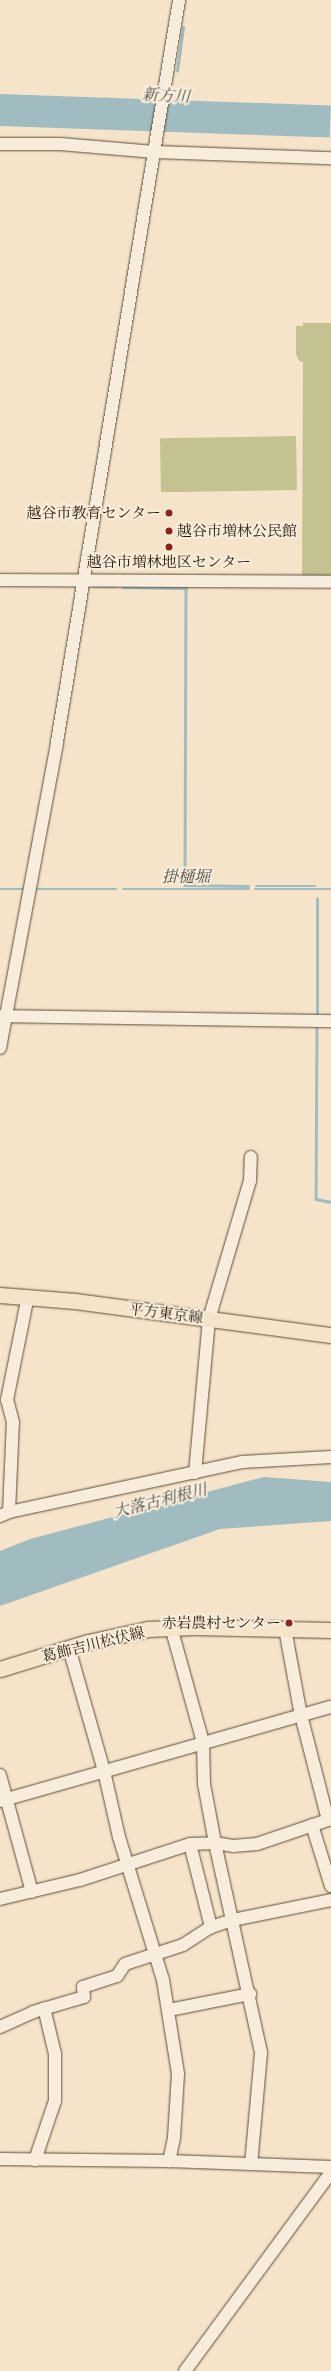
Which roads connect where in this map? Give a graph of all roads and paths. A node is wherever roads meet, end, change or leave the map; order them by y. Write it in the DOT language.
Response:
graph roads {
  1 [pos="179,0"];
  2 [pos="0,144"];
  3 [pos="156,150"];
  4 [pos="331,158"];
  5 [pos="0,580"];
  6 [pos="84,580"];
  7 [pos="331,582"];
  8 [pos="3,1016"];
  9 [pos="331,1021"];
  10 [pos="0,1048"];
  11 [pos="251,1157"];
  12 [pos="0,1295"];
  13 [pos="28,1296"];
  14 [pos="209,1319"];
  15 [pos="331,1335"];
  16 [pos="331,1457"];
  17 [pos="195,1473"];
  18 [pos="4,1514"];
  19 [pos="171,1627"];
  20 [pos="285,1629"];
  21 [pos="331,1630"];
  22 [pos="69,1648"];
  23 [pos="0,1670"];
  24 [pos="331,1707"];
  25 [pos="301,1715"];
  26 [pos="203,1742"];
  27 [pos="104,1771"];
  28 [pos="0,1775"];
  29 [pos="3,1800"];
  30 [pos="330,1819"];
  31 [pos="312,1825"];
  32 [pos="215,1843"];
  33 [pos="190,1844"];
  34 [pos="128,1866"];
  35 [pos="331,1886"];
  36 [pos="32,1892"];
  37 [pos="0,1899"];
  38 [pos="331,1900"];
  39 [pos="234,1920"];
  40 [pos="211,1927"];
  41 [pos="155,1956"];
  42 [pos="250,1994"];
  43 [pos="44,2008"];
  44 [pos="169,2010"];
  45 [pos="0,2027"];
  46 [pos="4,2159"];
  47 [pos="35,2160"];
  48 [pos="170,2161"];
  49 [pos="251,2164"];
  50 [pos="331,2168"];
  51 [pos="0,2170"];
  52 [pos="331,2172"];
  53 [pos="185,2371"];
  1 -- 3 [label="street"];
  2 -- 3 [label="street"];
  3 -- 4 [label="street"];
  3 -- 6 [label="street"];
  5 -- 6 [label="street"];
  6 -- 7 [label="street"];
  6 -- 8 [label="street"];
  8 -- 9 [label="street"];
  8 -- 10 [label="street"];
  11 -- 14 [label="street"];
  12 -- 13 [label="main road, 平方東京線"];
  13 -- 14 [label="main road, 平方東京線"];
  13 -- 18 [label="street"];
  14 -- 15 [label="main road, 平方東京線"];
  14 -- 17 [label="street"];
  16 -- 17 [label="street"];
  17 -- 18 [label="street"];
  19 -- 20 [label="main road, 葛飾吉川松伏線"];
  19 -- 22 [label="main road, 葛飾吉川松伏線"];
  19 -- 26 [label="street"];
  20 -- 21 [label="main road, 葛飾吉川松伏線"];
  20 -- 25 [label="street"];
  22 -- 23 [label="main road, 葛飾吉川松伏線"];
  22 -- 27 [label="street"];
  24 -- 25 [label="street"];
  25 -- 26 [label="street"];
  25 -- 30 [label="street"];
  26 -- 27 [label="street"];
  26 -- 32 [label="street"];
  27 -- 29 [label="street"];
  27 -- 34 [label="street"];
  28 -- 29 [label="street"];
  29 -- 36 [label="street"];
  30 -- 31 [label="street"];
  31 -- 32 [label="street"];
  31 -- 35 [label="street"];
  32 -- 33 [label="street"];
  32 -- 39 [label="street"];
  33 -- 34 [label="street"];
  33 -- 40 [label="street"];
  34 -- 36 [label="street"];
  34 -- 41 [label="street"];
  36 -- 37 [label="street"];
  38 -- 39 [label="street"];
  39 -- 40 [label="street"];
  39 -- 42 [label="street"];
  40 -- 41 [label="street"];
  41 -- 43 [label="street"];
  41 -- 44 [label="street"];
  42 -- 44 [label="street"];
  42 -- 49 [label="street"];
  43 -- 45 [label="street"];
  43 -- 47 [label="street"];
  44 -- 48 [label="street"];
  46 -- 47 [label="street"];
  46 -- 51 [label="street"];
  47 -- 48 [label="street"];
  48 -- 49 [label="street"];
  49 -- 50 [label="street"];
  52 -- 53 [label="street"];
}
